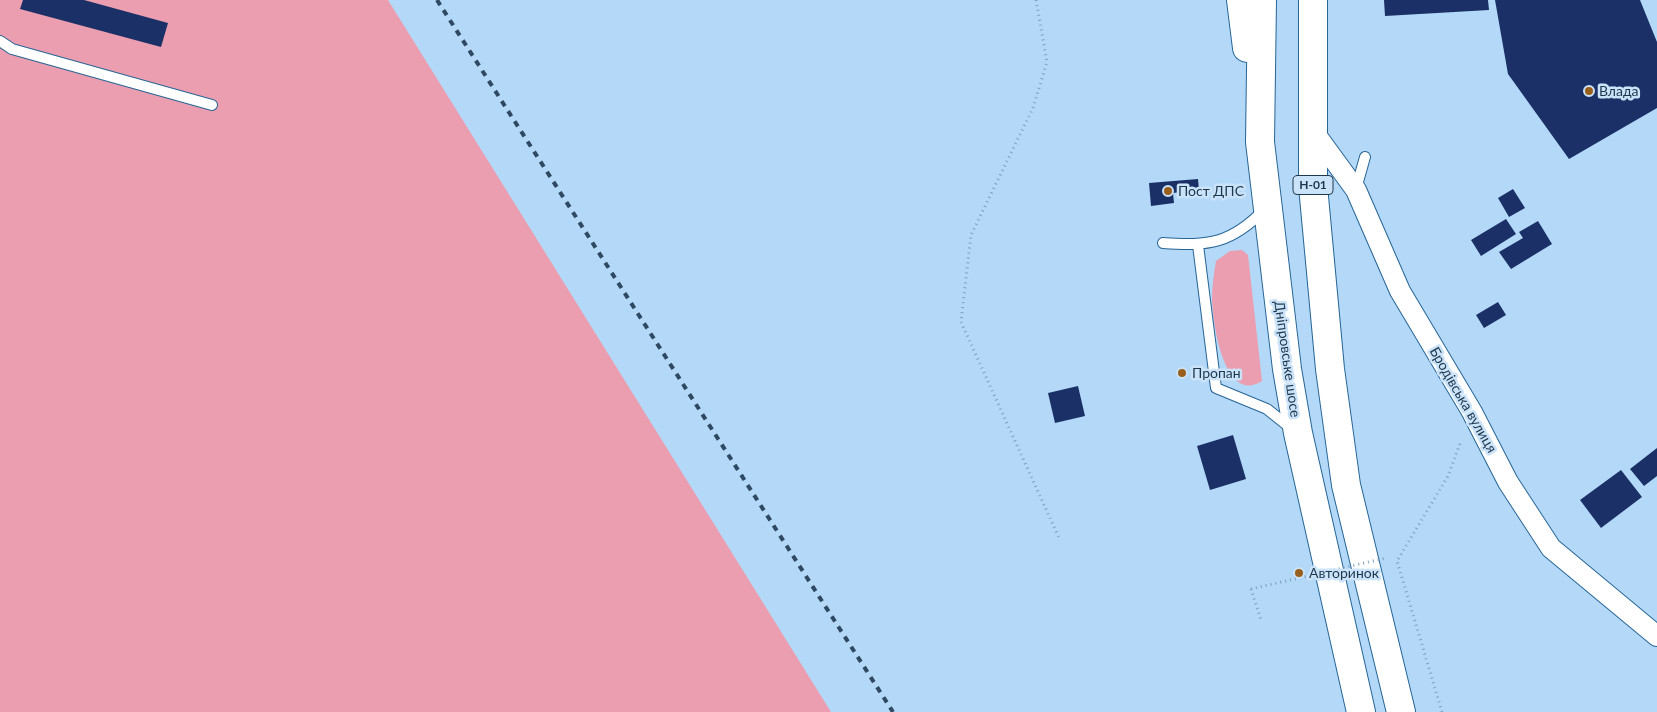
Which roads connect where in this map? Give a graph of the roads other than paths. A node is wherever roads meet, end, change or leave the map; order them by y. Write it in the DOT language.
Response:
graph roads {
  1 [pos="1241,0"];
  2 [pos="1262,0"];
  3 [pos="1313,0"];
  4 [pos="0,41"];
  5 [pos="212,105"];
  6 [pos="1313,131"];
  7 [pos="1260,142"];
  8 [pos="1365,157"];
  9 [pos="1356,190"];
  10 [pos="1267,206"];
  11 [pos="1163,243"];
  12 [pos="1198,246"];
  13 [pos="1298,433"];
  14 [pos="1657,636"];
  15 [pos="1361,712"];
  16 [pos="1401,712"];
  1 -- 7 [label="main road"];
  2 -- 7 [label="main road, Дніпровське шосе"];
  3 -- 6 [label="main road, Н-01"];
  4 -- 5 [label="lane"];
  6 -- 9 [label="street, Бродівська вулиця"];
  6 -- 16 [label="main road, Н-01"];
  7 -- 10 [label="main road, Дніпровське шосе"];
  8 -- 9 [label="lane"];
  9 -- 14 [label="street, Бродівська вулиця"];
  10 -- 12 [label="lane"];
  10 -- 13 [label="main road, Дніпровське шосе"];
  11 -- 12 [label="lane"];
  12 -- 13 [label="lane"];
  13 -- 15 [label="main road, Дніпровське шосе"];
}
